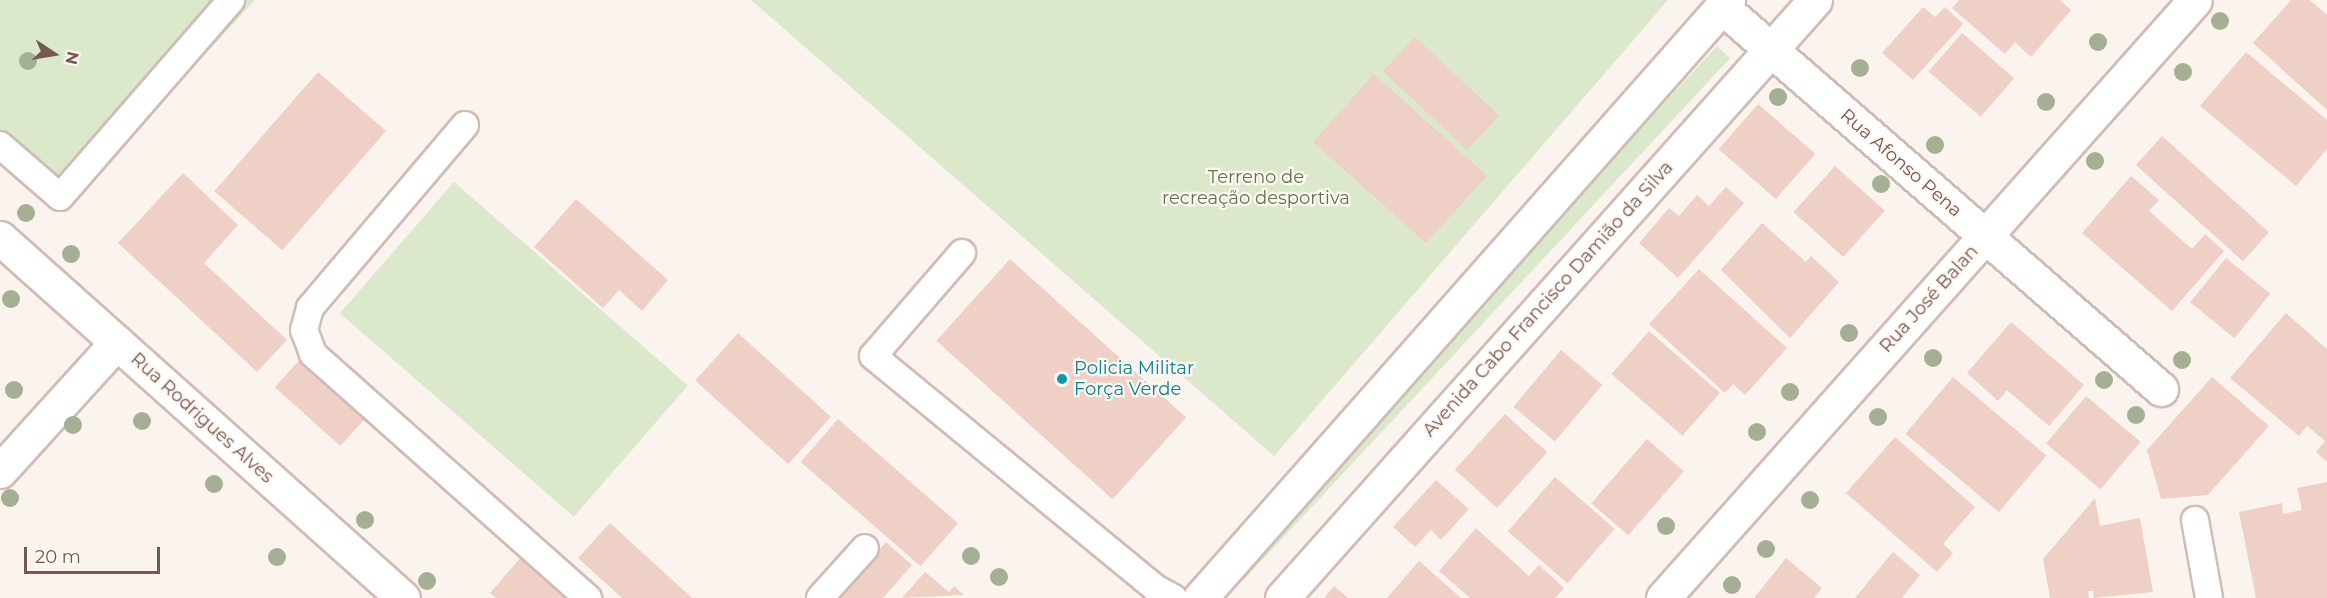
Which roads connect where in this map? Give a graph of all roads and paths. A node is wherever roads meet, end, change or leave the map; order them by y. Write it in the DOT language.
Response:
graph roads {
  1 [pos="231,0"];
  2 [pos="1815,0"];
  3 [pos="2195,0"];
  4 [pos="1725,4"];
  5 [pos="1771,49"];
  6 [pos="465,125"];
  7 [pos="0,145"];
  8 [pos="1985,236"];
  9 [pos="0,238"];
  10 [pos="962,253"];
  11 [pos="117,342"];
  12 [pos="2161,389"];
  13 [pos="0,471"];
  14 [pos="2195,520"];
  15 [pos="865,548"];
  16 [pos="403,598"];
  17 [pos="588,598"];
  18 [pos="819,598"];
  19 [pos="1174,598"];
  20 [pos="1200,598"];
  21 [pos="1282,598"];
  22 [pos="1663,598"];
  23 [pos="2209,598"];
  1 -- 7 [label="lane"];
  2 -- 5 [label="street, Avenida Cabo Francisco Damião da Silva"];
  3 -- 8 [label="street, Rua José Balan"];
  4 -- 5 [label="street, Rua Afonso Pena"];
  4 -- 20 [label="street"];
  5 -- 8 [label="street, Rua Afonso Pena"];
  5 -- 21 [label="street, Avenida Cabo Francisco Damião da Silva"];
  6 -- 17 [label="lane"];
  8 -- 12 [label="street, Rua Afonso Pena"];
  8 -- 22 [label="street, Rua José Balan"];
  9 -- 11 [label="street, Rua Rodrigues Alves"];
  10 -- 19 [label="lane"];
  11 -- 13 [label="street"];
  11 -- 16 [label="street, Rua Rodrigues Alves"];
  14 -- 23 [label="lane"];
  15 -- 18 [label="lane"];
}
